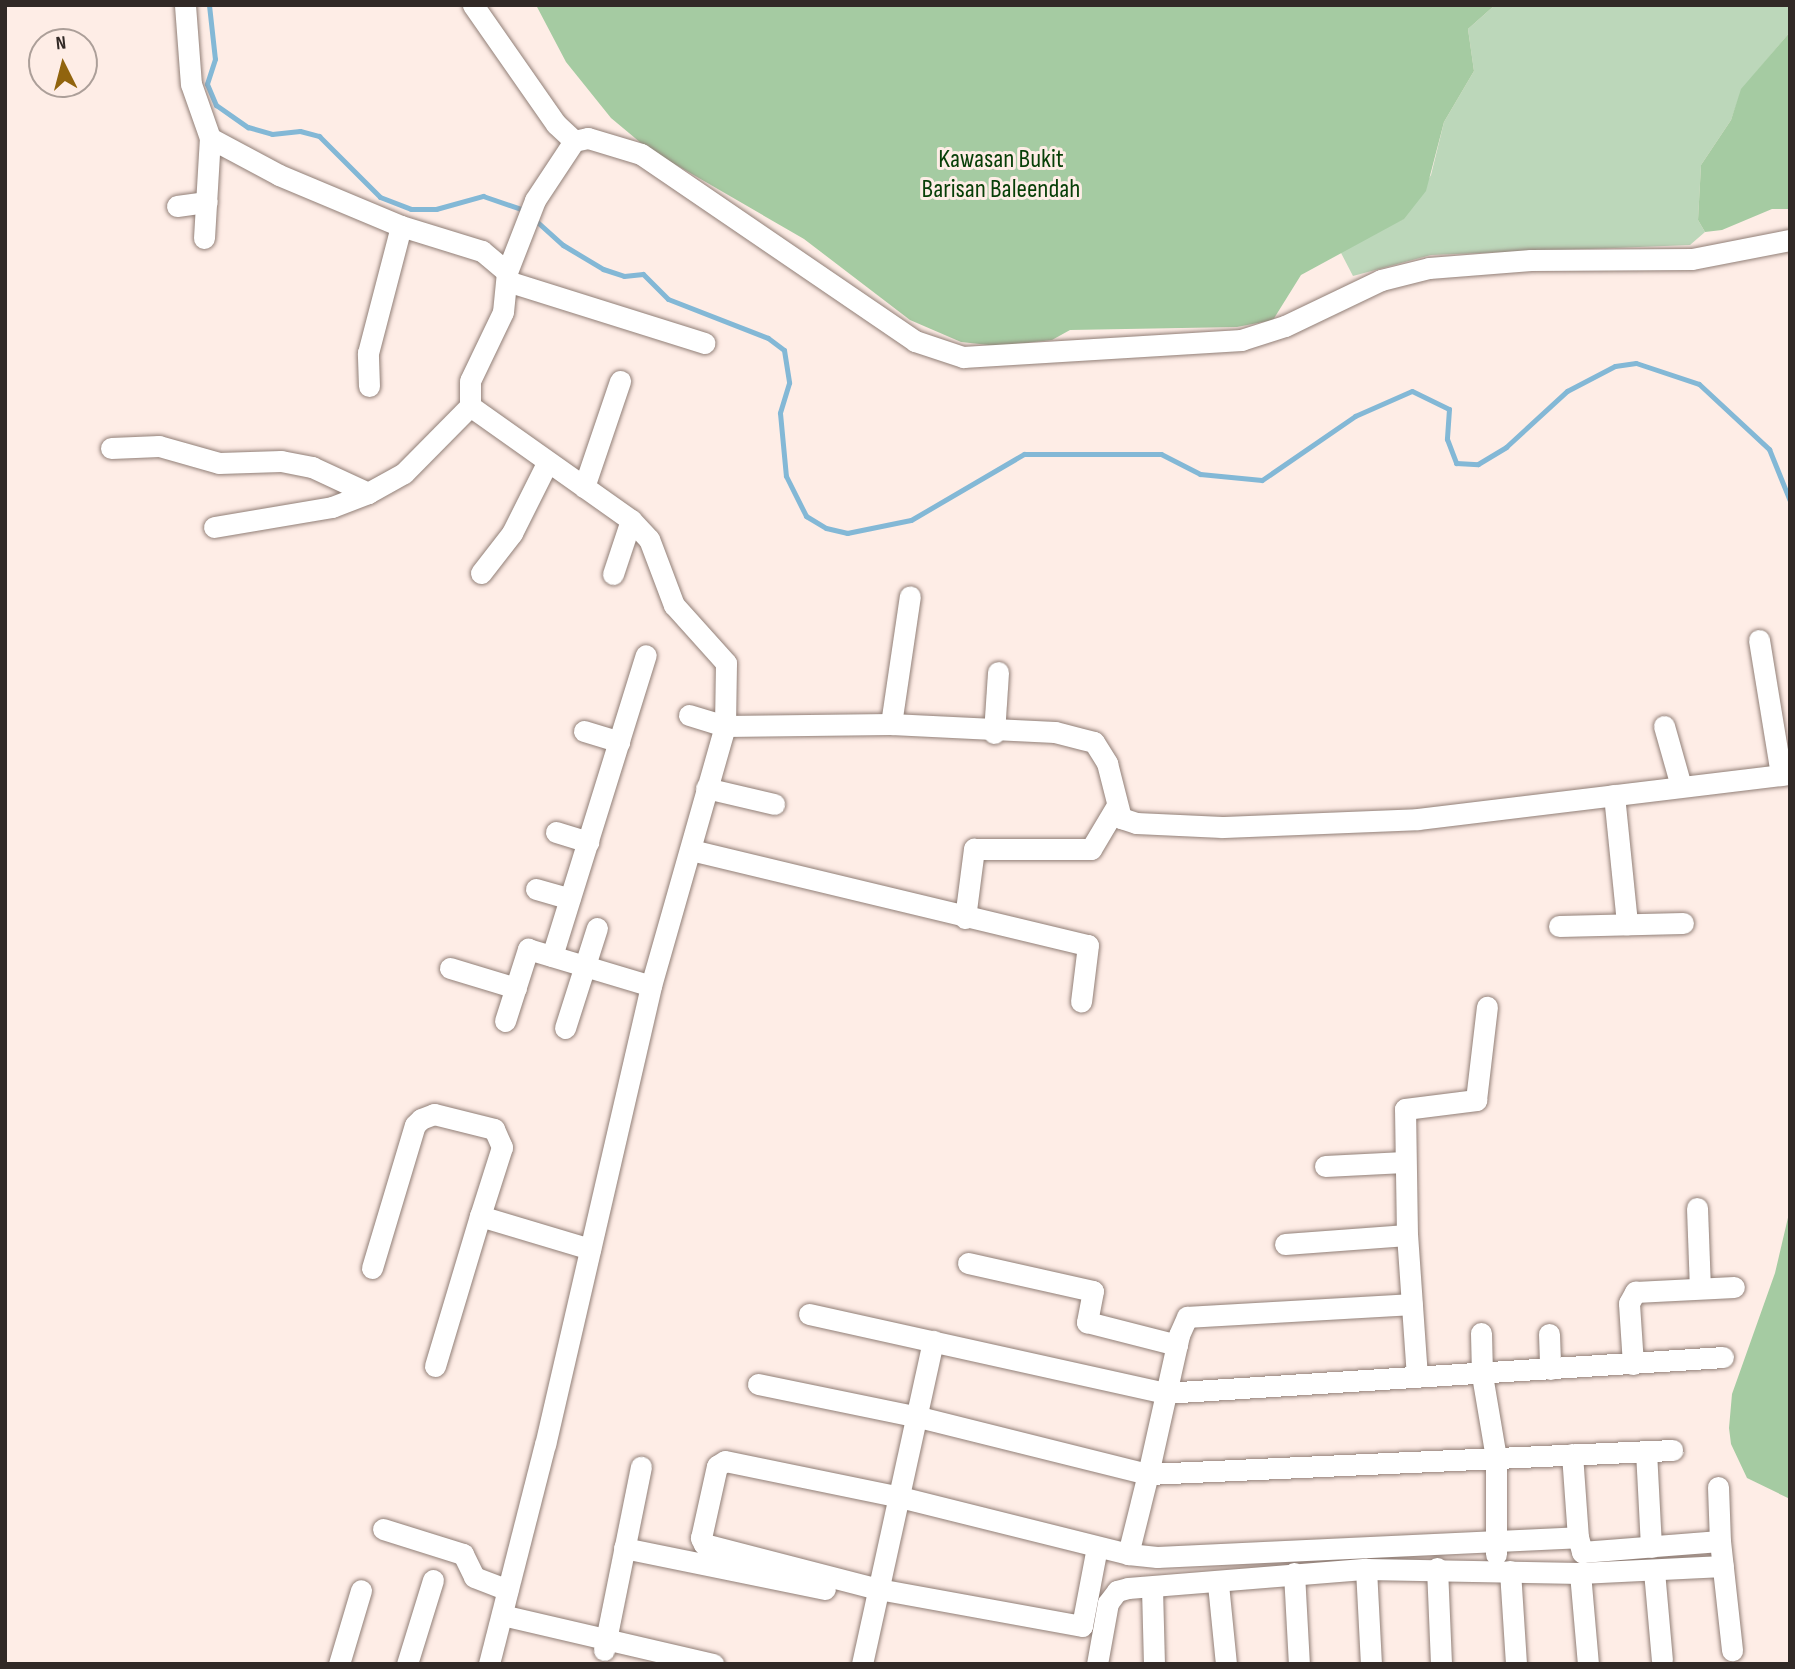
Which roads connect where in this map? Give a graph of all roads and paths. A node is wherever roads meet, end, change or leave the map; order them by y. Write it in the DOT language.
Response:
graph roads {
  1 [pos="185,5"];
  2 [pos="473,5"];
  3 [pos="210,138"];
  4 [pos="574,141"];
  5 [pos="207,202"];
  6 [pos="177,206"];
  7 [pos="401,226"];
  8 [pos="204,238"];
  9 [pos="1790,240"];
  10 [pos="507,276"];
  11 [pos="705,344"];
  12 [pos="620,381"];
  13 [pos="369,386"];
  14 [pos="470,406"];
  15 [pos="111,448"];
  16 [pos="547,463"];
  17 [pos="584,487"];
  18 [pos="369,493"];
  19 [pos="631,520"];
  20 [pos="214,527"];
  21 [pos="481,573"];
  22 [pos="613,574"];
  23 [pos="910,596"];
  24 [pos="1759,640"];
  25 [pos="646,655"];
  26 [pos="998,672"];
  27 [pos="690,715"];
  28 [pos="891,724"];
  29 [pos="724,726"];
  30 [pos="1664,726"];
  31 [pos="584,731"];
  32 [pos="994,733"];
  33 [pos="619,742"];
  34 [pos="1785,775"];
  35 [pos="1681,786"];
  36 [pos="706,788"];
  37 [pos="1614,795"];
  38 [pos="774,804"];
  39 [pos="1116,807"];
  40 [pos="556,832"];
  41 [pos="588,842"];
  42 [pos="691,850"];
  43 [pos="536,889"];
  44 [pos="570,899"];
  45 [pos="965,918"];
  46 [pos="1683,923"];
  47 [pos="1627,924"];
  48 [pos="1559,926"];
  49 [pos="597,928"];
  50 [pos="552,956"];
  51 [pos="585,966"];
  52 [pos="450,968"];
  53 [pos="651,986"];
  54 [pos="516,988"];
  55 [pos="1081,1002"];
  56 [pos="1487,1007"];
  57 [pos="505,1021"];
  58 [pos="565,1028"];
  59 [pos="1404,1162"];
  60 [pos="1325,1166"];
  61 [pos="1697,1208"];
  62 [pos="480,1216"];
  63 [pos="1407,1236"];
  64 [pos="1285,1244"];
  65 [pos="590,1250"];
  66 [pos="968,1263"];
  67 [pos="372,1268"];
  68 [pos="1734,1287"];
  69 [pos="1700,1288"];
  70 [pos="1412,1304"];
  71 [pos="809,1314"];
  72 [pos="1481,1333"];
  73 [pos="1549,1334"];
  74 [pos="933,1341"];
  75 [pos="1177,1345"];
  76 [pos="1723,1357"];
  77 [pos="1633,1364"];
  78 [pos="435,1366"];
  79 [pos="1550,1369"];
  80 [pos="1482,1374"];
  81 [pos="1417,1377"];
  82 [pos="758,1384"];
  83 [pos="1164,1393"];
  84 [pos="919,1417"];
  85 [pos="1672,1450"];
  86 [pos="1646,1451"];
  87 [pos="1572,1454"];
  88 [pos="1496,1458"];
  89 [pos="641,1467"];
  90 [pos="1148,1474"];
  91 [pos="1718,1487"];
  92 [pos="900,1497"];
  93 [pos="383,1529"];
  94 [pos="1578,1537"];
  95 [pos="1720,1541"];
  96 [pos="1497,1542"];
  97 [pos="1651,1547"];
  98 [pos="624,1548"];
  99 [pos="1097,1548"];
  100 [pos="1128,1554"];
  101 [pos="1723,1566"];
  102 [pos="1437,1568"];
  103 [pos="1366,1569"];
  104 [pos="1502,1571"];
  105 [pos="1654,1571"];
  106 [pos="1294,1573"];
  107 [pos="1580,1573"];
  108 [pos="433,1580"];
  109 [pos="1218,1584"];
  110 [pos="1152,1588"];
  111 [pos="361,1591"];
  112 [pos="508,1591"];
  113 [pos="877,1594"];
  114 [pos="500,1622"];
  115 [pos="605,1645"];
  116 [pos="1732,1650"];
  117 [pos="1099,1654"];
  118 [pos="1662,1660"];
  119 [pos="339,1664"];
  120 [pos="407,1664"];
  121 [pos="489,1664"];
  122 [pos="654,1664"];
  123 [pos="713,1664"];
  124 [pos="862,1664"];
  125 [pos="1154,1664"];
  126 [pos="1226,1664"];
  127 [pos="1299,1664"];
  128 [pos="1371,1664"];
  129 [pos="1441,1664"];
  130 [pos="1516,1664"];
  131 [pos="1588,1664"];
  1 -- 3 [label="street"];
  2 -- 4 [label="street"];
  3 -- 5 [label="street"];
  3 -- 7 [label="street"];
  4 -- 9 [label="street"];
  4 -- 10 [label="street"];
  5 -- 6 [label="street"];
  5 -- 8 [label="street"];
  7 -- 10 [label="street"];
  7 -- 13 [label="street"];
  10 -- 11 [label="street"];
  10 -- 14 [label="street"];
  12 -- 17 [label="street"];
  14 -- 16 [label="street"];
  14 -- 18 [label="street"];
  15 -- 18 [label="street"];
  16 -- 17 [label="street"];
  16 -- 21 [label="street"];
  17 -- 19 [label="street"];
  18 -- 20 [label="street"];
  19 -- 22 [label="street"];
  19 -- 29 [label="street"];
  23 -- 28 [label="street"];
  24 -- 34 [label="street"];
  25 -- 33 [label="street"];
  26 -- 32 [label="street"];
  27 -- 29 [label="street"];
  28 -- 29 [label="street"];
  28 -- 32 [label="street"];
  29 -- 36 [label="street"];
  30 -- 35 [label="street"];
  31 -- 33 [label="street"];
  32 -- 39 [label="street"];
  33 -- 41 [label="street"];
  34 -- 35 [label="street"];
  35 -- 37 [label="street"];
  36 -- 38 [label="street"];
  36 -- 42 [label="street"];
  37 -- 39 [label="street"];
  37 -- 47 [label="street"];
  39 -- 45 [label="street"];
  40 -- 41 [label="street"];
  41 -- 44 [label="street"];
  42 -- 45 [label="street"];
  42 -- 53 [label="street"];
  43 -- 44 [label="street"];
  44 -- 50 [label="street"];
  45 -- 55 [label="street"];
  46 -- 47 [label="street"];
  47 -- 48 [label="street"];
  49 -- 51 [label="street"];
  50 -- 51 [label="street"];
  50 -- 54 [label="street"];
  51 -- 53 [label="street"];
  51 -- 58 [label="street"];
  52 -- 54 [label="street"];
  53 -- 65 [label="street"];
  54 -- 57 [label="street"];
  56 -- 59 [label="street"];
  59 -- 60 [label="street"];
  59 -- 63 [label="street"];
  61 -- 69 [label="street"];
  62 -- 65 [label="street"];
  62 -- 67 [label="street"];
  62 -- 78 [label="street"];
  63 -- 64 [label="street"];
  63 -- 70 [label="street"];
  65 -- 112 [label="street"];
  66 -- 75 [label="street"];
  68 -- 69 [label="street"];
  69 -- 77 [label="street"];
  70 -- 75 [label="street"];
  70 -- 81 [label="street"];
  71 -- 74 [label="street"];
  72 -- 80 [label="street"];
  73 -- 79 [label="street"];
  74 -- 83 [label="street"];
  74 -- 84 [label="street"];
  75 -- 83 [label="street"];
  76 -- 77 [label="street"];
  77 -- 79 [label="street"];
  79 -- 80 [label="street"];
  80 -- 81 [label="street"];
  80 -- 88 [label="street"];
  81 -- 83 [label="street"];
  82 -- 84 [label="street"];
  83 -- 90 [label="street"];
  84 -- 90 [label="street"];
  84 -- 92 [label="street"];
  85 -- 86 [label="street"];
  86 -- 87 [label="street"];
  86 -- 97 [label="street"];
  87 -- 88 [label="street"];
  87 -- 94 [label="street"];
  88 -- 90 [label="street"];
  88 -- 96 [label="street"];
  89 -- 98 [label="street"];
  90 -- 100 [label="street"];
  91 -- 95 [label="street"];
  92 -- 99 [label="street"];
  92 -- 113 [label="street"];
  92 -- 113 [label="street"];
  93 -- 112 [label="street"];
  94 -- 96 [label="street"];
  94 -- 97 [label="street"];
  95 -- 97 [label="street"];
  95 -- 101 [label="street"];
  96 -- 100 [label="street"];
  96 -- 104 [label="street"];
  98 -- 113 [label="street"];
  98 -- 115 [label="street"];
  99 -- 100 [label="street"];
  99 -- 113 [label="street"];
  101 -- 105 [label="street"];
  101 -- 116 [label="street"];
  102 -- 103 [label="street"];
  102 -- 104 [label="street"];
  102 -- 129 [label="street"];
  103 -- 106 [label="street"];
  103 -- 128 [label="street"];
  104 -- 107 [label="street"];
  104 -- 130 [label="street"];
  105 -- 107 [label="street"];
  105 -- 118 [label="street"];
  106 -- 109 [label="street"];
  106 -- 127 [label="street"];
  107 -- 131 [label="street"];
  108 -- 120 [label="street"];
  109 -- 110 [label="street"];
  109 -- 126 [label="street"];
  110 -- 117 [label="street"];
  110 -- 125 [label="street"];
  111 -- 119 [label="street"];
  112 -- 114 [label="street"];
  113 -- 117 [label="street"];
  113 -- 124 [label="street"];
  114 -- 115 [label="street"];
  114 -- 121 [label="street"];
  115 -- 122 [label="street"];
  115 -- 123 [label="street"];
}
